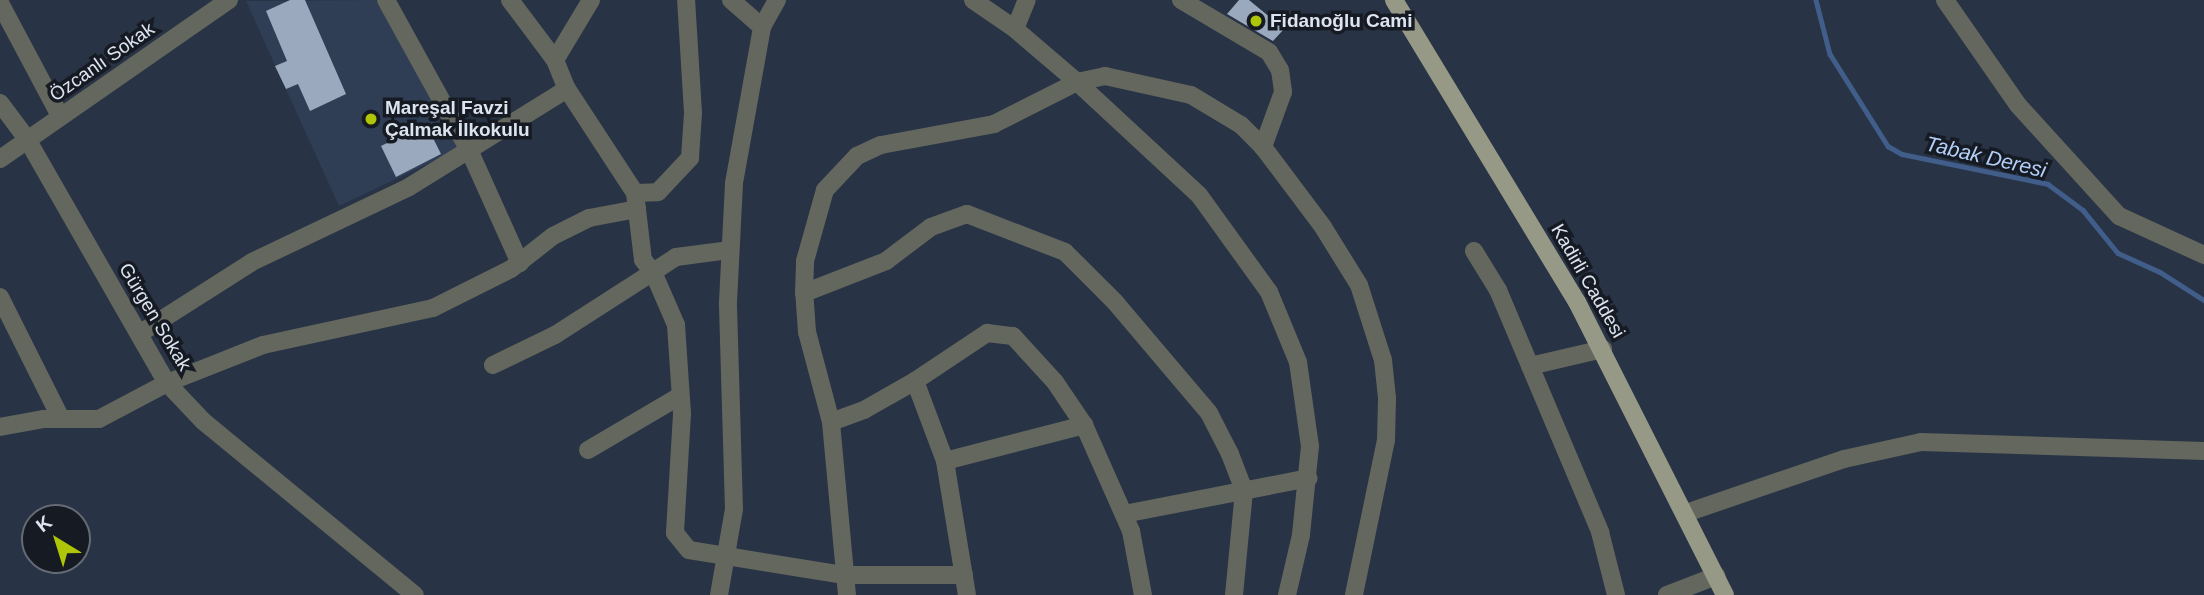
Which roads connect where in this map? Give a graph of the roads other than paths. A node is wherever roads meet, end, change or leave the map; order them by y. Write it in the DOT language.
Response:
graph roads {
  1 [pos="229,0"];
  2 [pos="386,0"];
  3 [pos="510,0"];
  4 [pos="591,0"];
  5 [pos="686,0"];
  6 [pos="731,0"];
  7 [pos="777,0"];
  8 [pos="972,0"];
  9 [pos="1027,0"];
  10 [pos="1181,0"];
  11 [pos="1395,0"];
  12 [pos="1945,0"];
  13 [pos="0,3"];
  14 [pos="762,27"];
  15 [pos="1015,29"];
  16 [pos="555,60"];
  17 [pos="1077,82"];
  18 [pos="567,89"];
  19 [pos="0,103"];
  20 [pos="60,116"];
  21 [pos="27,139"];
  22 [pos="1263,146"];
  23 [pos="470,152"];
  24 [pos="0,159"];
  25 [pos="636,201"];
  26 [pos="729,250"];
  27 [pos="1474,251"];
  28 [pos="2204,255"];
  29 [pos="520,262"];
  30 [pos="653,271"];
  31 [pos="804,293"];
  32 [pos="0,297"];
  33 [pos="139,334"];
  34 [pos="1603,349"];
  35 [pos="493,365"];
  36 [pos="1530,366"];
  37 [pos="915,382"];
  38 [pos="167,383"];
  39 [pos="680,396"];
  40 [pos="61,419"];
  41 [pos="831,422"];
  42 [pos="1084,425"];
  43 [pos="0,427"];
  44 [pos="588,450"];
  45 [pos="2204,451"];
  46 [pos="945,461"];
  47 [pos="1309,478"];
  48 [pos="1244,491"];
  49 [pos="1686,513"];
  50 [pos="1124,514"];
  51 [pos="724,559"];
  52 [pos="843,575"];
  53 [pos="964,575"];
  54 [pos="1716,576"];
  55 [pos="415,595"];
  56 [pos="719,595"];
  57 [pos="847,595"];
  58 [pos="967,595"];
  59 [pos="1143,595"];
  60 [pos="1234,595"];
  61 [pos="1287,595"];
  62 [pos="1354,595"];
  63 [pos="1616,595"];
  64 [pos="1667,595"];
  65 [pos="1725,595"];
  1 -- 20 [label="street, Özcanlı Sokak"];
  2 -- 23 [label="street"];
  3 -- 16 [label="street"];
  4 -- 16 [label="street"];
  5 -- 25 [label="street"];
  6 -- 14 [label="street"];
  7 -- 14 [label="street"];
  8 -- 15 [label="street"];
  9 -- 15 [label="street"];
  10 -- 22 [label="street"];
  11 -- 34 [label="main road, Kadirli Caddesi"];
  12 -- 28 [label="street"];
  13 -- 20 [label="street"];
  14 -- 26 [label="street"];
  15 -- 17 [label="street"];
  16 -- 18 [label="street"];
  17 -- 22 [label="street"];
  17 -- 31 [label="street"];
  17 -- 47 [label="street"];
  18 -- 23 [label="street"];
  18 -- 25 [label="street"];
  19 -- 21 [label="street, Gürgen Sokak"];
  20 -- 21 [label="street, Özcanlı Sokak"];
  21 -- 24 [label="street, Özcanlı Sokak"];
  21 -- 33 [label="street, Gürgen Sokak"];
  22 -- 62 [label="street"];
  23 -- 29 [label="street"];
  23 -- 33 [label="street"];
  25 -- 29 [label="street"];
  25 -- 30 [label="street"];
  26 -- 30 [label="street"];
  26 -- 51 [label="street"];
  27 -- 36 [label="street"];
  29 -- 38 [label="street"];
  30 -- 35 [label="street"];
  30 -- 39 [label="street"];
  31 -- 41 [label="street"];
  31 -- 48 [label="street"];
  32 -- 40 [label="street"];
  33 -- 38 [label="street, Gürgen Sokak"];
  34 -- 36 [label="street"];
  34 -- 49 [label="main road, Kadirli Caddesi"];
  36 -- 63 [label="street"];
  37 -- 41 [label="street"];
  37 -- 42 [label="street"];
  37 -- 46 [label="street"];
  38 -- 40 [label="street"];
  38 -- 55 [label="street, Gürgen Sokak"];
  39 -- 44 [label="street"];
  39 -- 51 [label="street"];
  40 -- 43 [label="street"];
  41 -- 52 [label="street"];
  42 -- 46 [label="street"];
  42 -- 50 [label="street"];
  45 -- 49 [label="street"];
  46 -- 53 [label="street"];
  47 -- 48 [label="street"];
  47 -- 61 [label="street"];
  48 -- 50 [label="street"];
  48 -- 60 [label="street"];
  49 -- 54 [label="main road, Kadirli Caddesi"];
  50 -- 59 [label="street"];
  51 -- 52 [label="street"];
  51 -- 56 [label="street"];
  52 -- 53 [label="street"];
  52 -- 57 [label="street"];
  53 -- 58 [label="street"];
  54 -- 64 [label="street"];
  54 -- 65 [label="main road, Kadirli Caddesi"];
}
